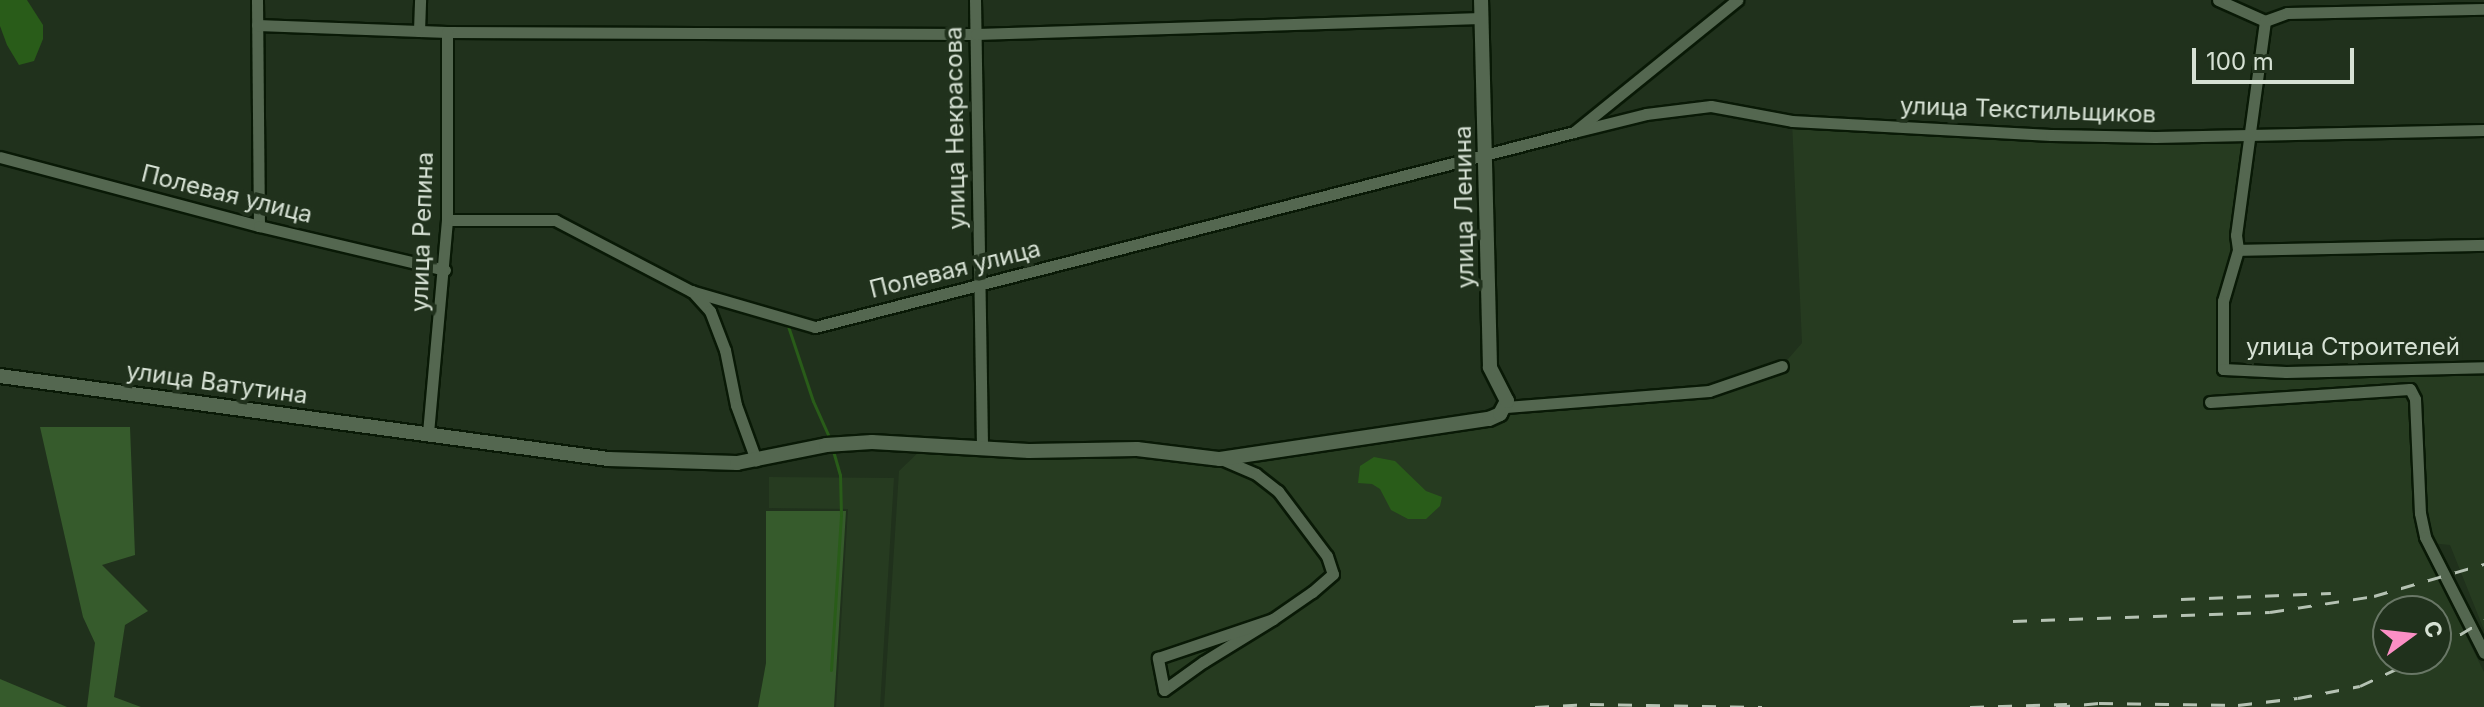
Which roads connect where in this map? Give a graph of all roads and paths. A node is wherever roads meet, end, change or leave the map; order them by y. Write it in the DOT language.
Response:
graph roads {
  1 [pos="257,0"];
  2 [pos="420,0"];
  3 [pos="975,0"];
  4 [pos="1481,0"];
  5 [pos="1737,0"];
  6 [pos="2218,0"];
  7 [pos="2484,9"];
  8 [pos="1481,18"];
  9 [pos="2265,21"];
  10 [pos="257,25"];
  11 [pos="419,31"];
  12 [pos="447,32"];
  13 [pos="976,34"];
  14 [pos="2484,130"];
  15 [pos="1574,132"];
  16 [pos="2250,133"];
  17 [pos="1484,154"];
  18 [pos="0,157"];
  19 [pos="447,212"];
  20 [pos="259,226"];
  21 [pos="2484,245"];
  22 [pos="2238,250"];
  23 [pos="445,270"];
  24 [pos="980,287"];
  25 [pos="691,291"];
  26 [pos="1782,366"];
  27 [pos="2484,367"];
  28 [pos="0,376"];
  29 [pos="2210,402"];
  30 [pos="1506,407"];
  31 [pos="428,433"];
  32 [pos="982,447"];
  33 [pos="1220,459"];
  34 [pos="756,460"];
  35 [pos="1273,619"];
  36 [pos="2484,653"];
  1 -- 10 [label="street"];
  2 -- 11 [label="street"];
  3 -- 13 [label="street, улица Некрасова"];
  4 -- 8 [label="street, улица Ленина"];
  5 -- 15 [label="street"];
  6 -- 9 [label="street"];
  7 -- 9 [label="street"];
  8 -- 13 [label="street"];
  8 -- 17 [label="street, улица Ленина"];
  9 -- 16 [label="street"];
  10 -- 11 [label="street"];
  10 -- 20 [label="street"];
  11 -- 12 [label="street"];
  12 -- 13 [label="street"];
  12 -- 19 [label="street, улица Репина"];
  13 -- 24 [label="street, улица Некрасова"];
  14 -- 16 [label="street, улица Текстильщиков"];
  15 -- 16 [label="street, улица Текстильщиков"];
  15 -- 17 [label="street, улица Текстильщиков"];
  16 -- 22 [label="street"];
  17 -- 24 [label="street, Полевая улица"];
  17 -- 30 [label="street, улица Ленина"];
  18 -- 20 [label="street, Полевая улица"];
  19 -- 23 [label="street, улица Репина"];
  19 -- 25 [label="street, Полевая улица"];
  20 -- 23 [label="street, Полевая улица"];
  21 -- 22 [label="street"];
  22 -- 27 [label="street, улица Строителей"];
  23 -- 31 [label="street, улица Репина"];
  24 -- 25 [label="street, Полевая улица"];
  24 -- 32 [label="street, улица Некрасова"];
  25 -- 34 [label="street"];
  26 -- 30 [label="street"];
  28 -- 31 [label="street, улица Ватутина"];
  29 -- 36 [label="street"];
  30 -- 33 [label="street, улица Ватутина"];
  31 -- 34 [label="street, улица Ватутина"];
  32 -- 33 [label="street, улица Ватутина"];
  32 -- 34 [label="street, улица Ватутина"];
  33 -- 35 [label="street"];
  35 -- 35 [label="street"];
}
